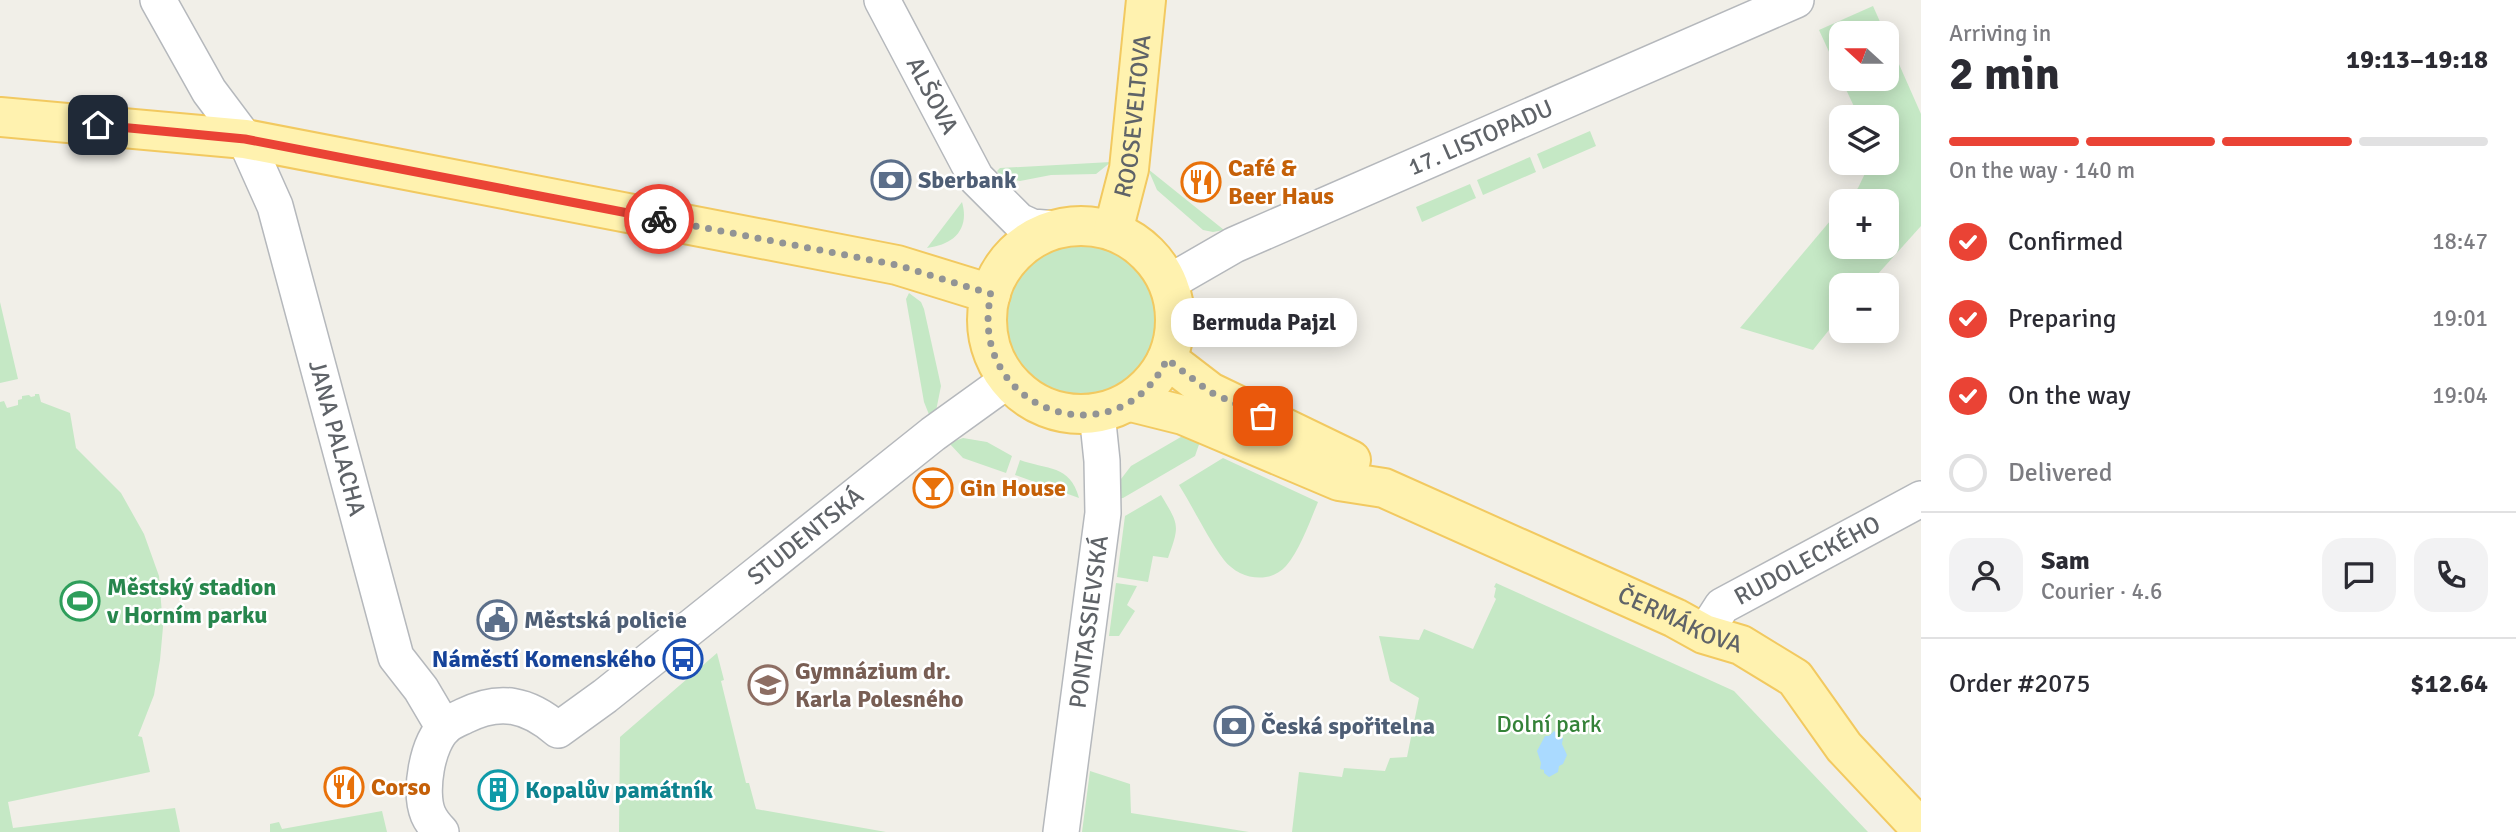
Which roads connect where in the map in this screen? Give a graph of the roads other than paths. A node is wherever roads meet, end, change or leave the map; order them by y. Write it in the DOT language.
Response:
graph roads {
  1 [pos="158,0"];
  2 [pos="882,0"];
  3 [pos="1146,0"];
  4 [pos="1796,0"];
  5 [pos="0,117"];
  6 [pos="245,139"];
  7 [pos="1057,229"];
  8 [pos="1112,231"];
  9 [pos="1168,283"];
  10 [pos="991,294"];
  11 [pos="1167,359"];
  12 [pos="1008,380"];
  13 [pos="1114,407"];
  14 [pos="1384,488"];
  15 [pos="1921,499"];
  16 [pos="1704,634"];
  17 [pos="444,727"];
  18 [pos="1921,829"];
  19 [pos="440,832"];
  20 [pos="1061,832"];
  1 -- 6 [label="street, JANA PALACHA"];
  2 -- 7 [label="street, ALŠOVA"];
  3 -- 8 [label="main road, ROOSEVELTOVA"];
  4 -- 9 [label="street, 17. LISTOPADU"];
  5 -- 6 [label="main road"];
  6 -- 10 [label="main road"];
  6 -- 17 [label="street, JANA PALACHA"];
  7 -- 8 [label="main road"];
  7 -- 10 [label="main road"];
  8 -- 9 [label="main road"];
  9 -- 11 [label="main road"];
  10 -- 12 [label="main road"];
  11 -- 13 [label="main road"];
  11 -- 14 [label="main road, ČERMÁKOVA"];
  12 -- 13 [label="main road"];
  12 -- 17 [label="street, STUDENTSKÁ"];
  13 -- 14 [label="main road, ČERMÁKOVA"];
  13 -- 20 [label="street, PONTASSIEVSKÁ"];
  14 -- 16 [label="main road, ČERMÁKOVA"];
  15 -- 16 [label="street, RUDOLECKÉHO"];
  16 -- 18 [label="main road, ČERMÁKOVA"];
  17 -- 19 [label="street"];
}
